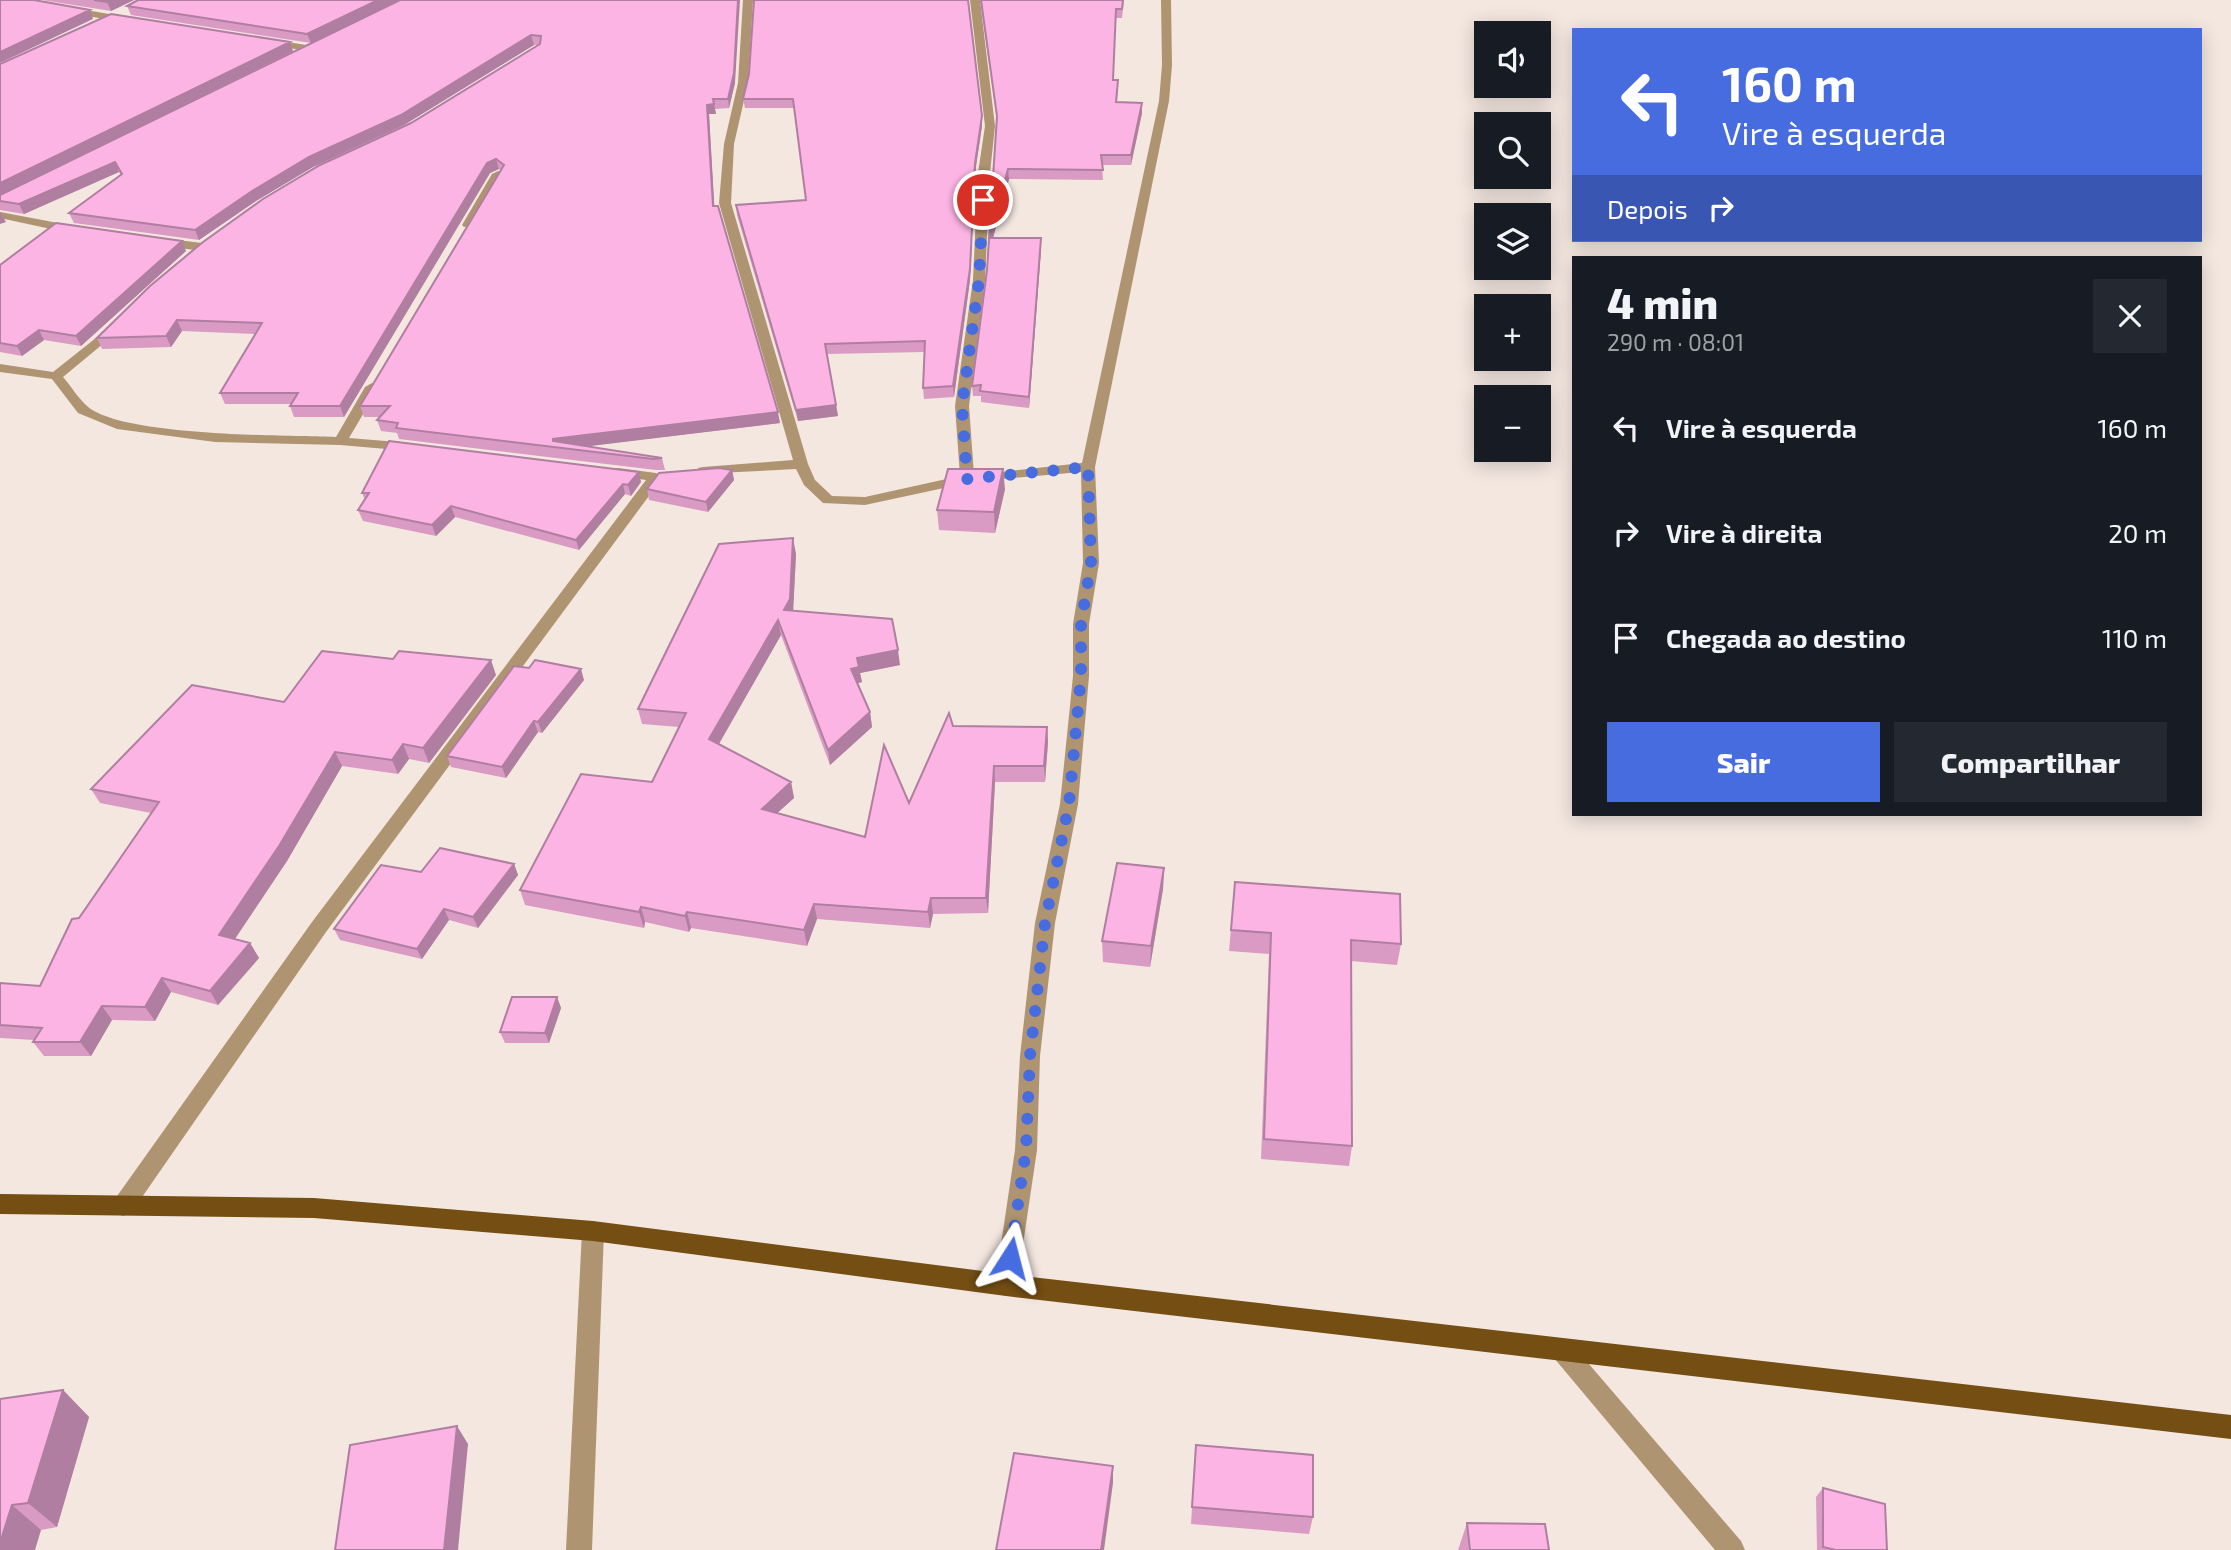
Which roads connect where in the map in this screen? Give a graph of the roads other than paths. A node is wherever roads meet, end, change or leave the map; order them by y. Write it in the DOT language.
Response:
graph roads {
  1 [pos="748,0"];
  2 [pos="975,0"];
  3 [pos="1166,0"];
  4 [pos="136,6"];
  5 [pos="60,9"];
  6 [pos="111,17"];
  7 [pos="138,22"];
  8 [pos="87,29"];
  9 [pos="259,41"];
  10 [pos="324,44"];
  11 [pos="313,49"];
  12 [pos="289,61"];
  13 [pos="498,174"];
  14 [pos="0,215"];
  15 [pos="89,232"];
  16 [pos="464,232"];
  17 [pos="152,240"];
  18 [pos="191,256"];
  19 [pos="123,319"];
  20 [pos="0,368"];
  21 [pos="381,371"];
  22 [pos="56,376"];
  23 [pos="340,441"];
  24 [pos="422,448"];
  25 [pos="801,464"];
  26 [pos="1088,467"];
  27 [pos="601,470"];
  28 [pos="669,475"];
  29 [pos="967,479"];
  30 [pos="0,1204"];
  31 [pos="123,1206"];
  32 [pos="593,1231"];
  33 [pos="1006,1285"];
  34 [pos="1562,1350"];
  35 [pos="2231,1427"];
  36 [pos="579,1550"];
  37 [pos="1732,1550"];
  1 -- 25 [label="street"];
  2 -- 29 [label="street"];
  3 -- 26 [label="street"];
  4 -- 6 [label="street"];
  5 -- 6 [label="street"];
  6 -- 7 [label="street"];
  6 -- 8 [label="street"];
  9 -- 11 [label="street"];
  10 -- 11 [label="street"];
  11 -- 12 [label="street"];
  13 -- 16 [label="street"];
  14 -- 15 [label="street"];
  17 -- 18 [label="street"];
  19 -- 22 [label="street"];
  20 -- 22 [label="street"];
  21 -- 23 [label="street"];
  22 -- 23 [label="street"];
  23 -- 24 [label="street"];
  25 -- 28 [label="street"];
  25 -- 29 [label="street"];
  26 -- 29 [label="street"];
  26 -- 33 [label="street"];
  27 -- 28 [label="street"];
  28 -- 31 [label="street"];
  30 -- 31 [label="main road"];
  31 -- 32 [label="main road"];
  32 -- 33 [label="main road"];
  32 -- 36 [label="street"];
  33 -- 34 [label="main road"];
  34 -- 35 [label="main road"];
  34 -- 37 [label="street"];
}
